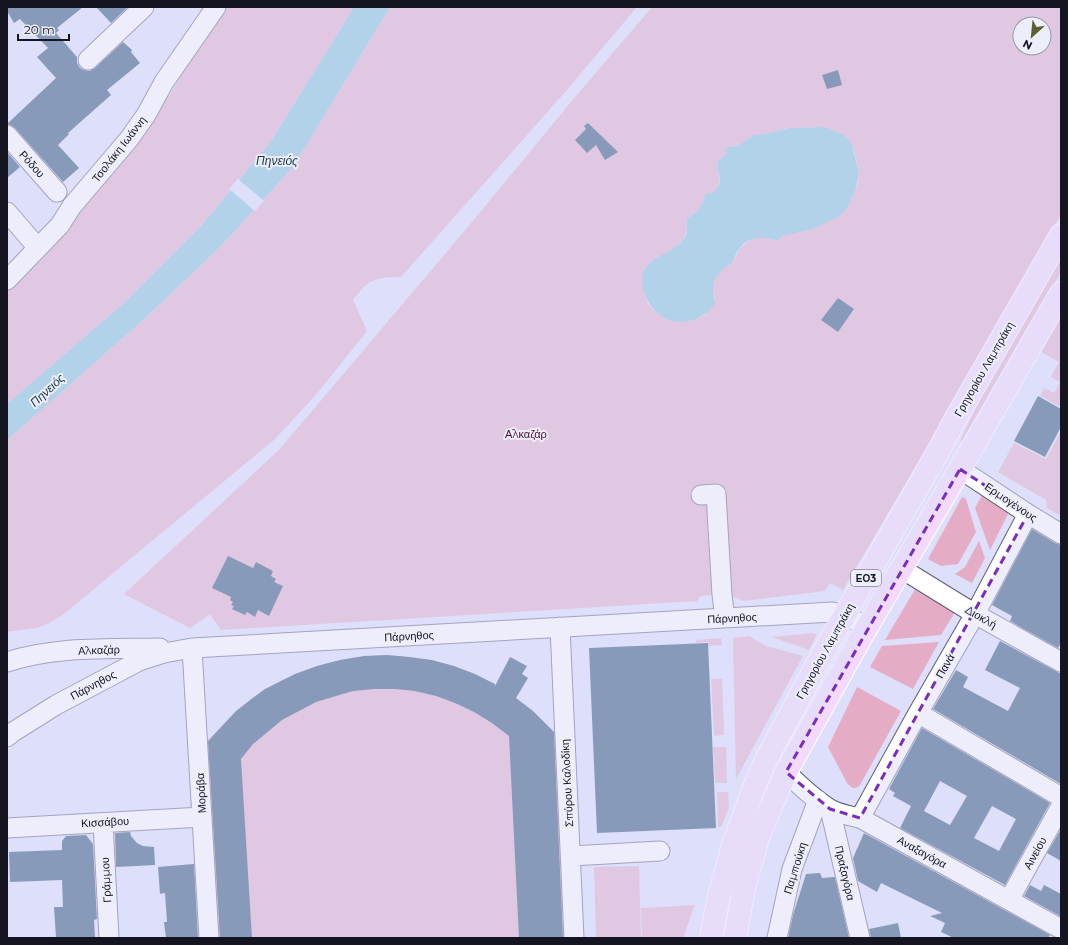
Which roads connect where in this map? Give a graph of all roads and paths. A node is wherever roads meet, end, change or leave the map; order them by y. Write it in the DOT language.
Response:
graph roads {
  1 [pos="144,7"];
  2 [pos="216,7"];
  3 [pos="88,60"];
  4 [pos="7,135"];
  5 [pos="57,192"];
  6 [pos="7,212"];
  7 [pos="1061,235"];
  8 [pos="38,248"];
  9 [pos="7,280"];
  10 [pos="1061,293"];
  11 [pos="960,470"];
  12 [pos="701,495"];
  13 [pos="1028,514"];
  14 [pos="1061,534"];
  15 [pos="879,556"];
  16 [pos="902,569"];
  17 [pos="839,613"];
  18 [pos="975,614"];
  19 [pos="725,618"];
  20 [pos="560,627"];
  21 [pos="868,627"];
  22 [pos="192,648"];
  23 [pos="7,662"];
  24 [pos="1061,662"];
  25 [pos="918,713"];
  26 [pos="7,737"];
  27 [pos="786,772"];
  28 [pos="1061,797"];
  29 [pos="824,804"];
  30 [pos="1061,806"];
  31 [pos="202,817"];
  32 [pos="860,818"];
  33 [pos="103,823"];
  34 [pos="7,828"];
  35 [pos="660,851"];
  36 [pos="571,856"];
  37 [pos="1009,900"];
  38 [pos="1061,930"];
  39 [pos="109,938"];
  40 [pos="209,938"];
  41 [pos="574,938"];
  42 [pos="711,938"];
  43 [pos="735,938"];
  44 [pos="777,938"];
  45 [pos="860,938"];
  1 -- 3 [label="street"];
  2 -- 8 [label="street, Τσολάκη Ιωάννη"];
  4 -- 5 [label="street, Ρόδου"];
  6 -- 8 [label="street"];
  7 -- 15 [label="main road, Γρηγορίου Λαμπράκη / ΕΟ3"];
  8 -- 9 [label="street, Τσολάκη Ιωάννη"];
  10 -- 11 [label="main road, ΕΟ3"];
  11 -- 13 [label="street, Ερμογένους"];
  11 -- 16 [label="main road, ΕΟ3"];
  12 -- 19 [label="street"];
  13 -- 14 [label="street, Ερμογένους"];
  13 -- 18 [label="street, Πανά"];
  15 -- 16 [label="main road"];
  15 -- 17 [label="main road, Γρηγορίου Λαμπράκη / ΕΟ3"];
  16 -- 18 [label="street, Διοκλή"];
  16 -- 21 [label="main road, ΕΟ3"];
  17 -- 19 [label="street, Πάρνηθος"];
  17 -- 21 [label="street"];
  17 -- 42 [label="main road, Γρηγορίου Λαμπράκη / ΕΟ3"];
  18 -- 24 [label="street, Διοκλή"];
  18 -- 25 [label="street, Πανά"];
  19 -- 20 [label="street, Πάρνηθος"];
  20 -- 22 [label="street, Πάρνηθος"];
  20 -- 36 [label="street, Σπύρου Καλοδίκη"];
  21 -- 27 [label="main road, ΕΟ3"];
  22 -- 23 [label="street, Αλκαζάρ"];
  22 -- 26 [label="street, Πάρνηθος"];
  22 -- 31 [label="street, Μοράβα"];
  25 -- 28 [label="street"];
  25 -- 32 [label="street, Πανά"];
  27 -- 29 [label="street, Αναξαγόρα"];
  27 -- 43 [label="main road, ΕΟ3"];
  29 -- 32 [label="street, Αναξαγόρα"];
  29 -- 44 [label="street, Παμπούκη"];
  29 -- 45 [label="street, Πραξαγόρα"];
  30 -- 37 [label="street, Αινείου"];
  31 -- 33 [label="street, Κισσάβου"];
  31 -- 40 [label="street, Μοράβα"];
  32 -- 37 [label="street, Αναξαγόρα"];
  33 -- 34 [label="street, Κισσάβου"];
  33 -- 39 [label="street, Γράμμου"];
  35 -- 36 [label="street"];
  36 -- 41 [label="street, Σπύρου Καλοδίκη"];
  37 -- 38 [label="street, Αναξαγόρα"];
}
